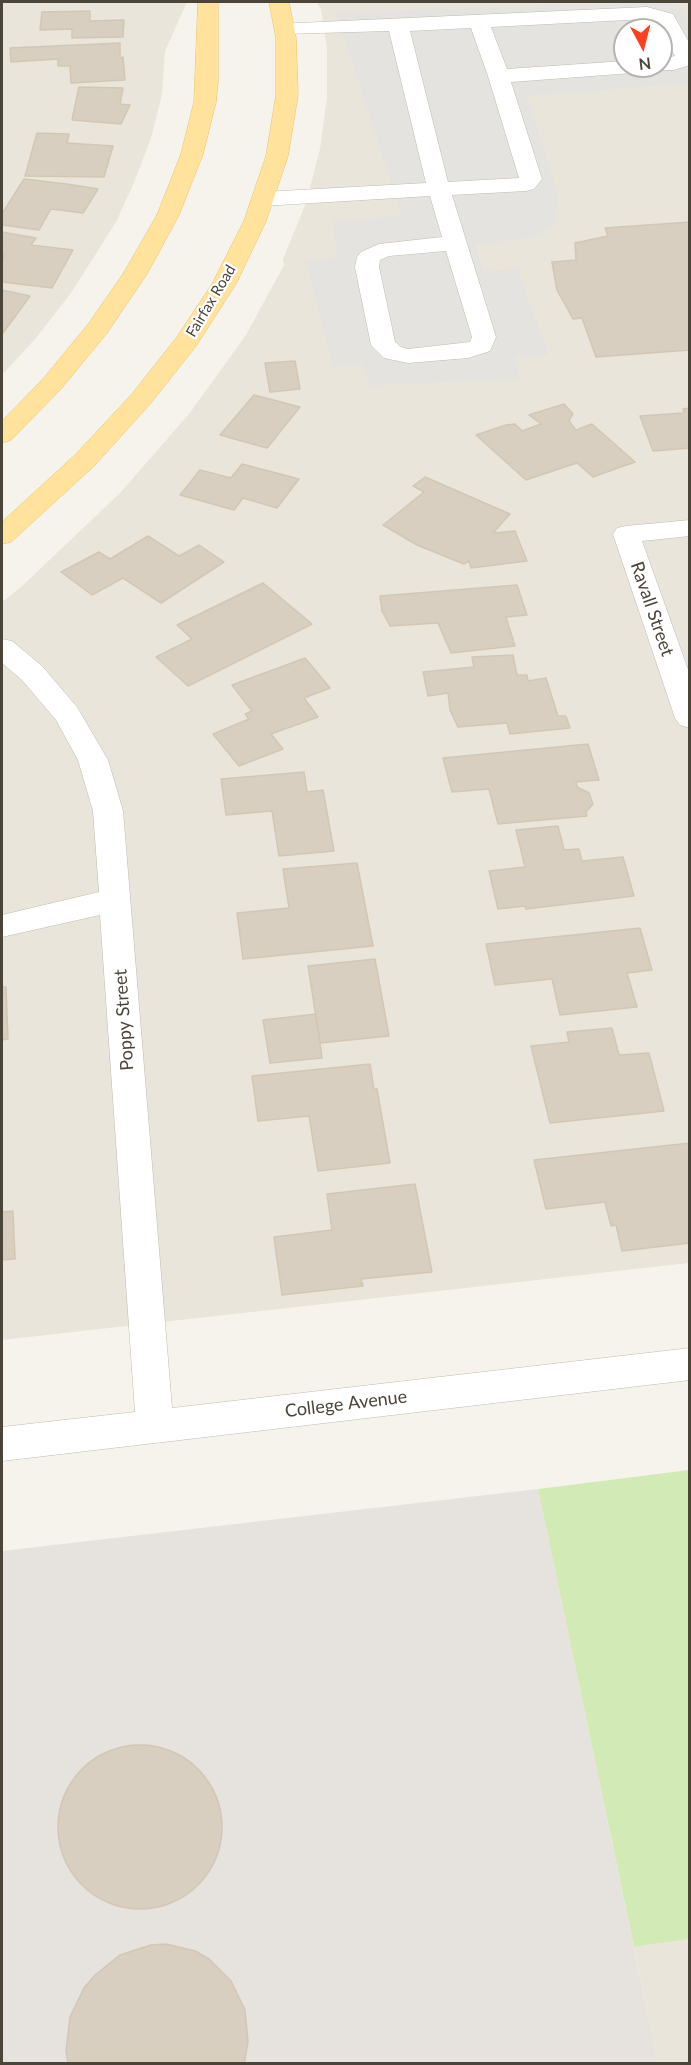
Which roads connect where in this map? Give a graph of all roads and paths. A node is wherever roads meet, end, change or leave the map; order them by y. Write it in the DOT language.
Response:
graph roads {
  1 [pos="208,2"];
  2 [pos="279,2"];
  3 [pos="666,18"];
  4 [pos="479,21"];
  5 [pos="398,25"];
  6 [pos="284,28"];
  7 [pos="673,32"];
  8 [pos="673,64"];
  9 [pos="613,68"];
  10 [pos="499,76"];
  11 [pos="439,189"];
  12 [pos="262,199"];
  13 [pos="455,243"];
  14 [pos="2,435"];
  15 [pos="690,528"];
  16 [pos="2,536"];
  17 [pos="2,648"];
  18 [pos="690,718"];
  19 [pos="115,900"];
  20 [pos="2,926"];
  21 [pos="690,1364"];
  22 [pos="155,1427"];
  23 [pos="2,1444"];
  1 -- 14 [label="main road"];
  2 -- 6 [label="main road, Fairfax Road"];
  3 -- 4 [label="street"];
  4 -- 5 [label="street"];
  4 -- 10 [label="street"];
  5 -- 6 [label="street"];
  5 -- 11 [label="street"];
  6 -- 12 [label="main road, Fairfax Road"];
  7 -- 8 [label="street"];
  9 -- 10 [label="street"];
  10 -- 11 [label="street"];
  11 -- 12 [label="street"];
  11 -- 13 [label="street"];
  12 -- 16 [label="main road, Fairfax Road"];
  13 -- 13 [label="street"];
  15 -- 18 [label="street, Ravall Street"];
  17 -- 19 [label="street, Poppy Street"];
  19 -- 20 [label="street"];
  19 -- 22 [label="street, Poppy Street"];
  21 -- 22 [label="street, College Avenue"];
  22 -- 23 [label="street, College Avenue"];
}
